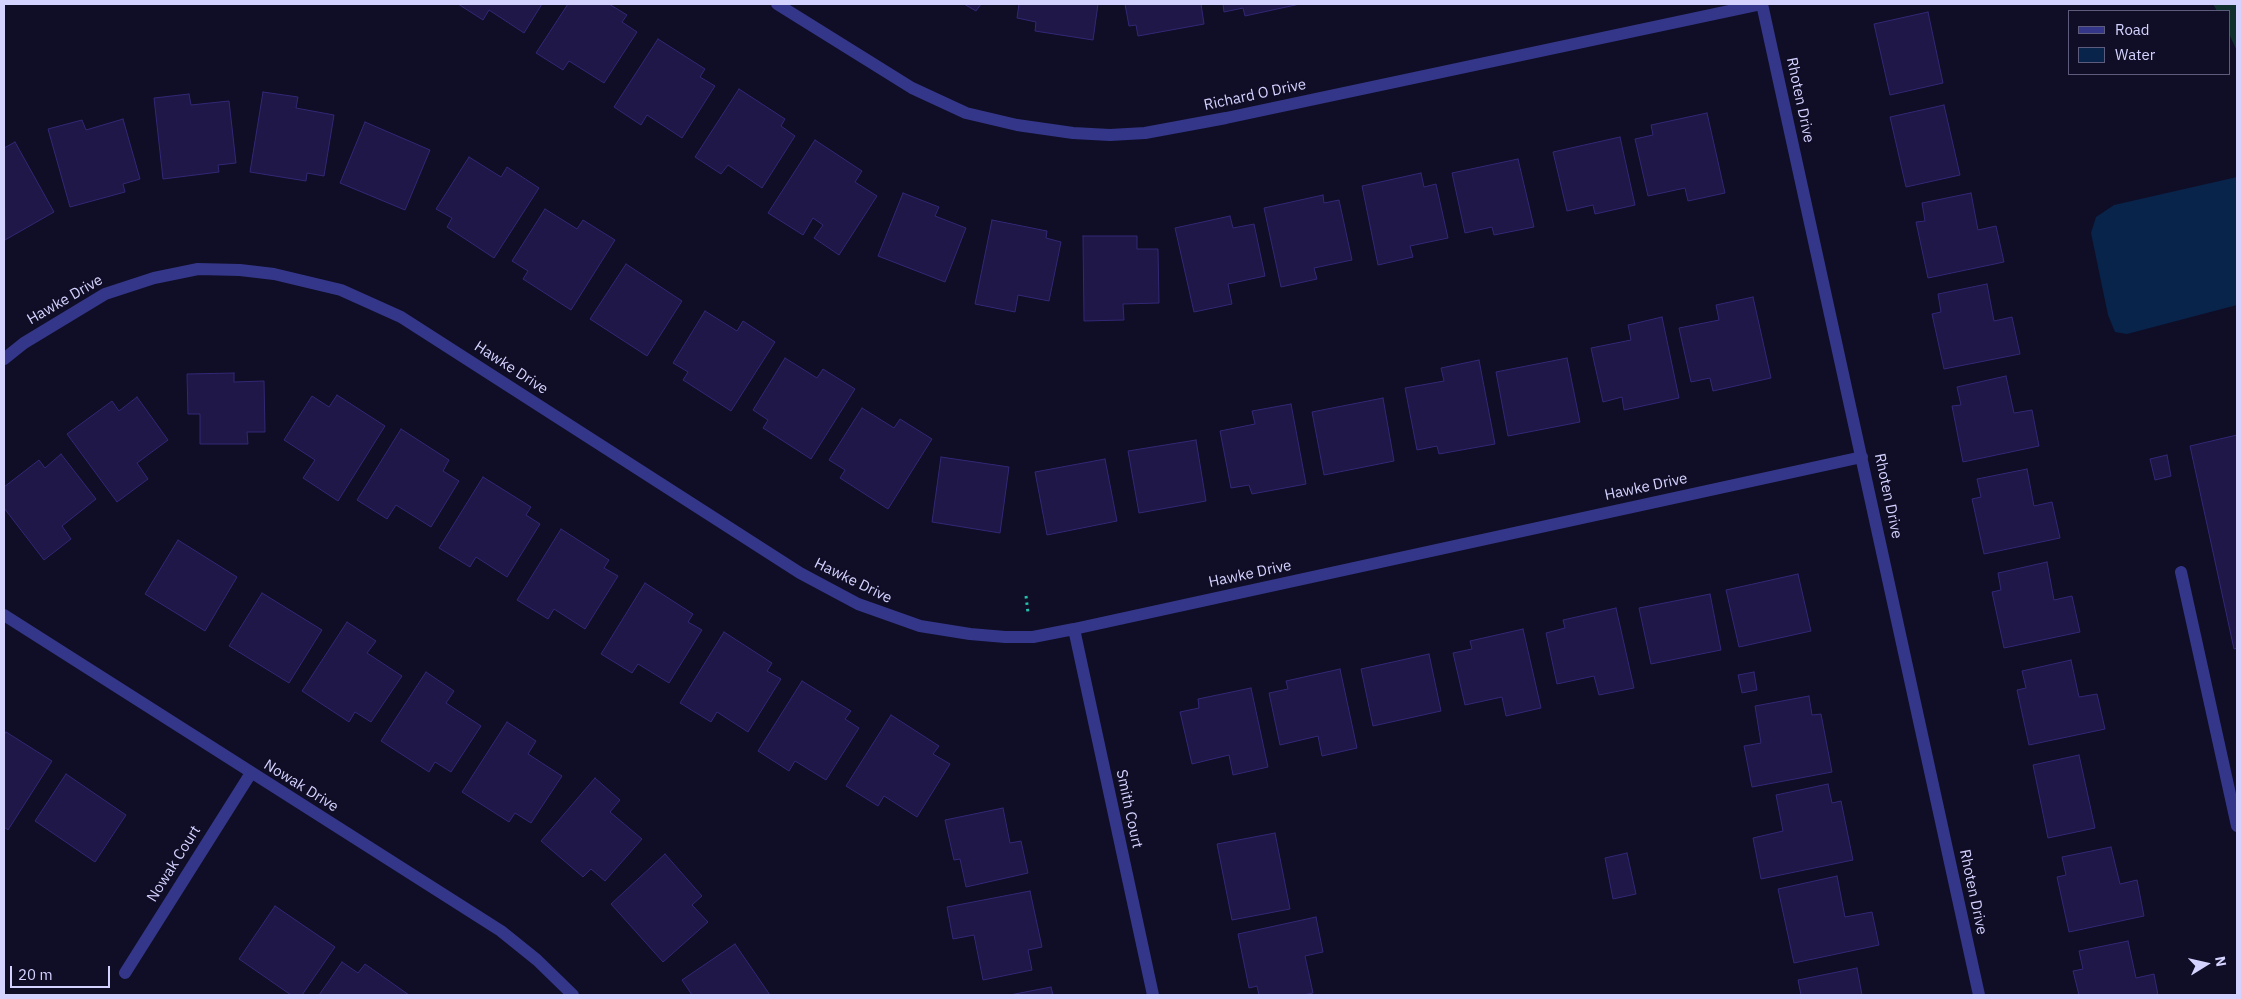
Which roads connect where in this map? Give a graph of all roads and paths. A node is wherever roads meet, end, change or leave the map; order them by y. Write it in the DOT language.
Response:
graph roads {
  1 [pos="777,4"];
  2 [pos="1762,4"];
  3 [pos="4,359"];
  4 [pos="1862,456"];
  5 [pos="2181,572"];
  6 [pos="1026,596"];
  7 [pos="1028,613"];
  8 [pos="4,615"];
  9 [pos="1074,629"];
  10 [pos="251,773"];
  11 [pos="2237,826"];
  12 [pos="125,973"];
  13 [pos="573,995"];
  14 [pos="1153,995"];
  15 [pos="1978,995"];
  1 -- 2 [label="street, Richard O Drive"];
  2 -- 4 [label="street, Rhoten Drive"];
  3 -- 9 [label="street, Hawke Drive"];
  4 -- 9 [label="street, Hawke Drive"];
  4 -- 15 [label="street, Rhoten Drive"];
  5 -- 11 [label="street"];
  6 -- 7 [label="path"];
  8 -- 10 [label="street, Nowak Drive"];
  9 -- 14 [label="street, Smith Court"];
  10 -- 12 [label="street, Nowak Court"];
  10 -- 13 [label="street, Nowak Drive"];
}
